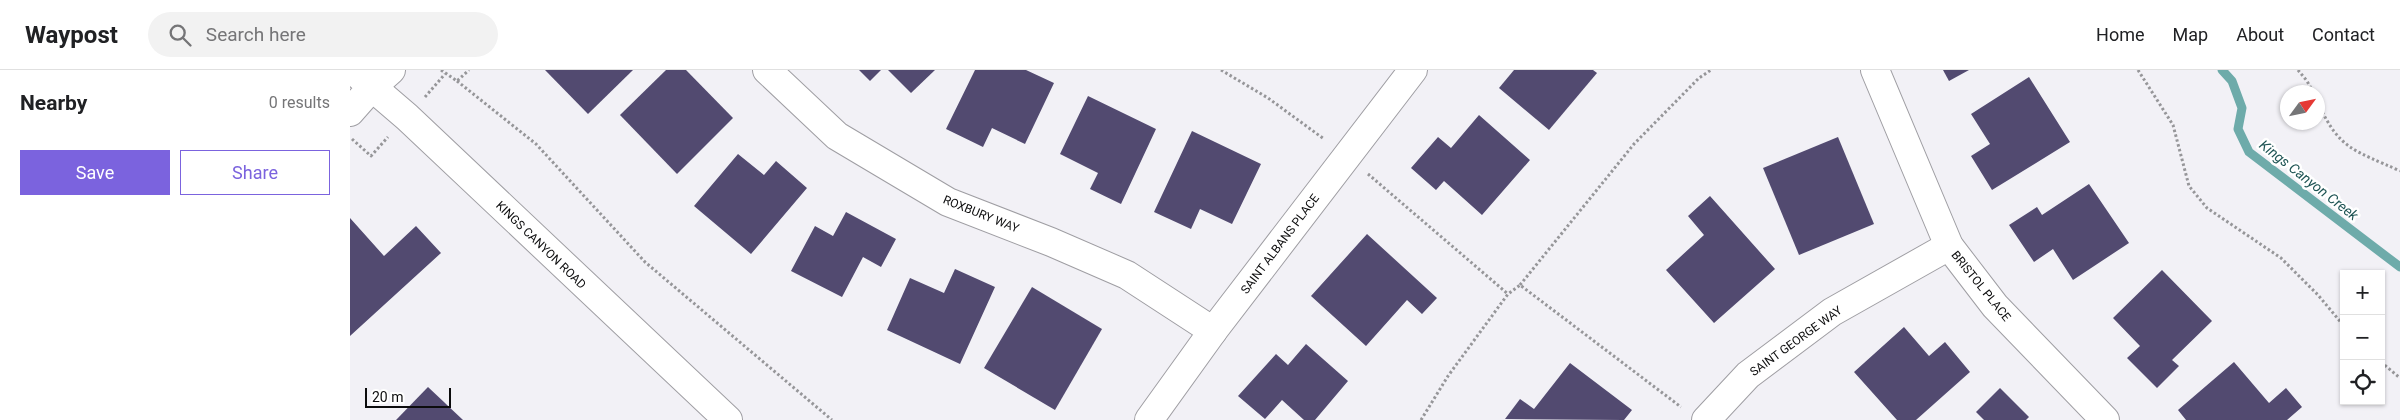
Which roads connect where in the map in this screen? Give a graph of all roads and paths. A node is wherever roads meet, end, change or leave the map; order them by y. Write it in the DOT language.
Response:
graph roads {
  1 [pos="441,70"];
  2 [pos="469,70"];
  3 [pos="767,70"];
  4 [pos="1413,70"];
  5 [pos="1711,70"];
  6 [pos="1875,70"];
  7 [pos="2138,70"];
  8 [pos="2298,70"];
  9 [pos="372,76"];
  10 [pos="457,81"];
  11 [pos="2309,85"];
  12 [pos="350,112"];
  13 [pos="2325,118"];
  14 [pos="2400,171"];
  15 [pos="1949,246"];
  16 [pos="1520,286"];
  17 [pos="2340,321"];
  18 [pos="1213,331"];
  19 [pos="2385,365"];
  20 [pos="2400,378"];
  21 [pos="1694,414"];
  22 [pos="728,420"];
  23 [pos="832,420"];
  24 [pos="1149,420"];
  25 [pos="1421,420"];
  26 [pos="2105,420"];
  1 -- 10 [label="path"];
  2 -- 10 [label="path"];
  3 -- 18 [label="street, ROXBURY WAY"];
  4 -- 18 [label="street, SAINT ALBANS PLACE"];
  5 -- 16 [label="path"];
  6 -- 15 [label="street, BRISTOL PLACE"];
  7 -- 17 [label="path"];
  8 -- 11 [label="path"];
  9 -- 12 [label="street"];
  9 -- 22 [label="street, KINGS CANYON ROAD"];
  10 -- 23 [label="path"];
  13 -- 14 [label="path"];
  15 -- 21 [label="street, SAINT GEORGE WAY"];
  15 -- 26 [label="street, BRISTOL PLACE"];
  16 -- 21 [label="path"];
  16 -- 25 [label="path"];
  18 -- 24 [label="street, SAINT ALBANS PLACE"];
  19 -- 20 [label="path"];
}
